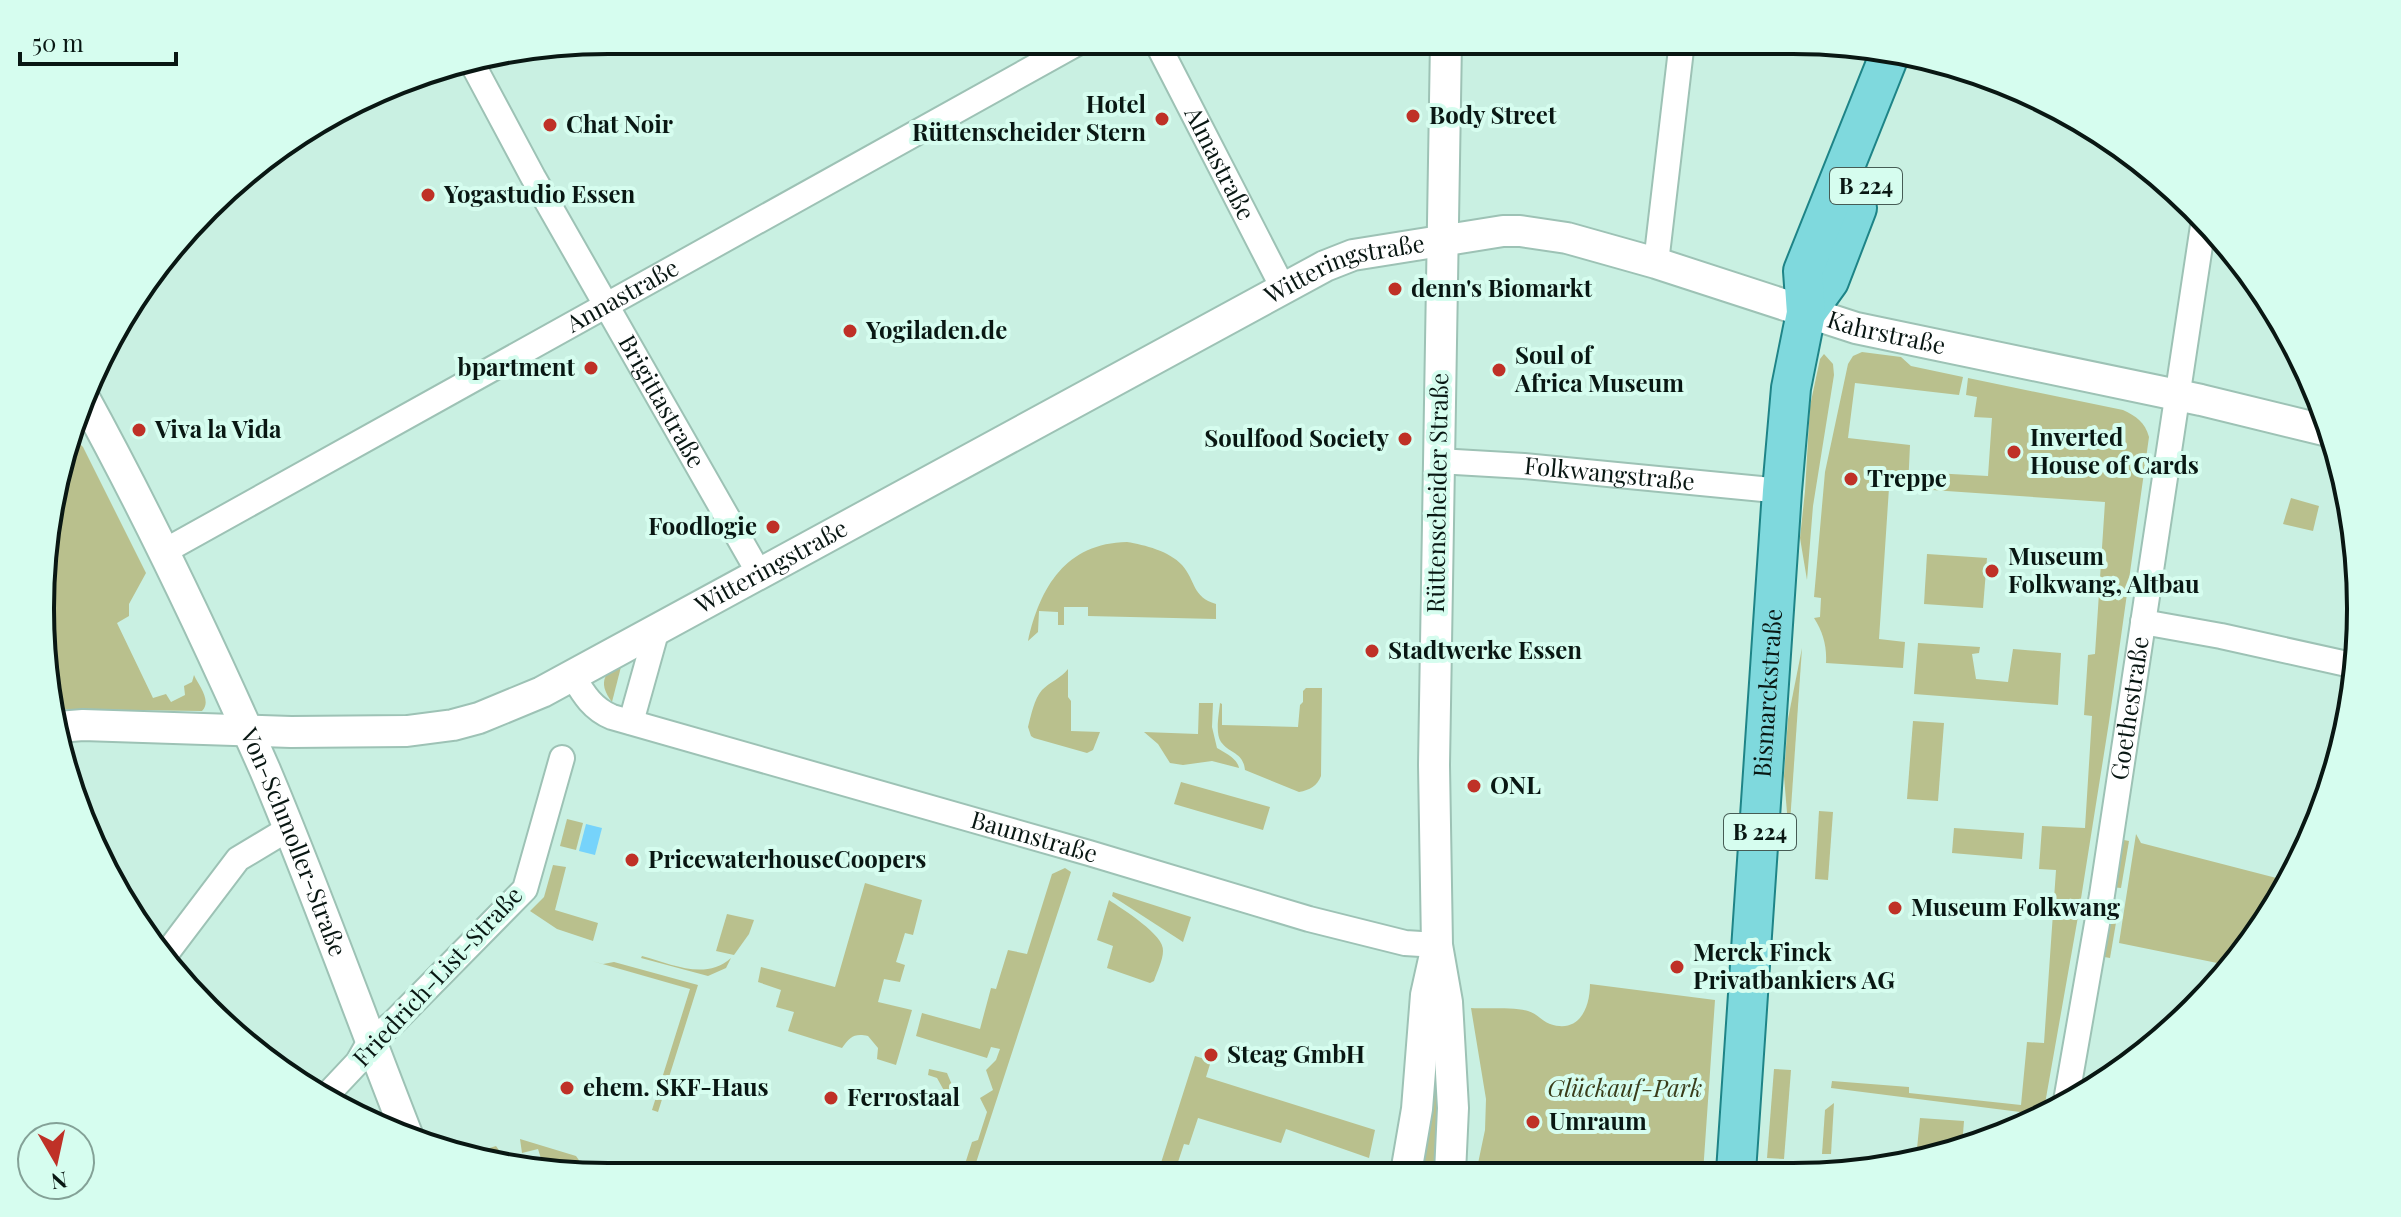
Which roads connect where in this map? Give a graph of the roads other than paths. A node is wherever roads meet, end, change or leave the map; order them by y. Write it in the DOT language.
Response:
graph roads {
  1 [pos="1058,54"];
  2 [pos="1163,54"];
  3 [pos="1446,54"];
  4 [pos="1680,54"];
  5 [pos="1886,63"];
  6 [pos="1912,67"];
  7 [pos="476,70"];
  8 [pos="2202,235"];
  9 [pos="1444,240"];
  10 [pos="1656,263"];
  11 [pos="1283,288"];
  12 [pos="607,306"];
  13 [pos="1806,313"];
  14 [pos="2179,395"];
  15 [pos="90,410"];
  16 [pos="2317,428"];
  17 [pos="1438,461"];
  18 [pos="1782,491"];
  19 [pos="163,552"];
  20 [pos="759,573"];
  21 [pos="2143,622"];
  22 [pos="657,629"];
  23 [pos="2344,663"];
  24 [pos="572,675"];
  25 [pos="631,722"];
  26 [pos="67,726"];
  27 [pos="247,730"];
  28 [pos="562,758"];
  29 [pos="288,829"];
  30 [pos="1437,945"];
  31 [pos="171,948"];
  32 [pos="370,1041"];
  33 [pos="332,1090"];
  34 [pos="2068,1090"];
  35 [pos="403,1124"];
  36 [pos="1408,1163"];
  37 [pos="1450,1163"];
  38 [pos="1737,1163"];
  1 -- 12 [label="street, Annastraße"];
  2 -- 11 [label="street, Almastraße"];
  3 -- 9 [label="street, Rüttenscheider Straße"];
  4 -- 10 [label="street"];
  5 -- 13 [label="main road, B 224"];
  6 -- 13 [label="main road, B 224"];
  7 -- 12 [label="street, Brigittastraße"];
  8 -- 14 [label="street, Goethestraße"];
  9 -- 10 [label="street, Kahrstraße"];
  9 -- 11 [label="street, Witteringstraße"];
  9 -- 17 [label="street, Rüttenscheider Straße"];
  10 -- 13 [label="street, Kahrstraße"];
  11 -- 20 [label="street, Witteringstraße"];
  12 -- 19 [label="street, Annastraße"];
  12 -- 20 [label="street, Brigittastraße"];
  13 -- 14 [label="street, Kahrstraße"];
  13 -- 18 [label="main road, Bismarckstraße / B 224"];
  14 -- 16 [label="street, Kahrstraße"];
  14 -- 21 [label="street, Goethestraße"];
  15 -- 19 [label="street, Von-Schmoller-Straße"];
  17 -- 18 [label="street, Folkwangstraße"];
  17 -- 30 [label="street, Rüttenscheider Straße"];
  18 -- 38 [label="main road, Bismarckstraße / B 224"];
  19 -- 27 [label="street, Von-Schmoller-Straße"];
  20 -- 22 [label="street, Witteringstraße"];
  21 -- 23 [label="street"];
  21 -- 34 [label="street, Goethestraße"];
  22 -- 24 [label="street, Witteringstraße"];
  22 -- 25 [label="street"];
  24 -- 25 [label="street, Baumstraße"];
  24 -- 27 [label="street, Witteringstraße"];
  25 -- 30 [label="street, Baumstraße"];
  26 -- 27 [label="street, Witteringstraße"];
  27 -- 29 [label="street, Von-Schmoller-Straße"];
  28 -- 32 [label="street, Friedrich-List-Straße"];
  29 -- 31 [label="street"];
  29 -- 32 [label="street, Von-Schmoller-Straße"];
  30 -- 36 [label="street, Rüttenscheider Straße"];
  30 -- 37 [label="street, Rüttenscheider Straße"];
  32 -- 33 [label="street, Friedrich-List-Straße"];
  32 -- 35 [label="street, Von-Schmoller-Straße"];
}
